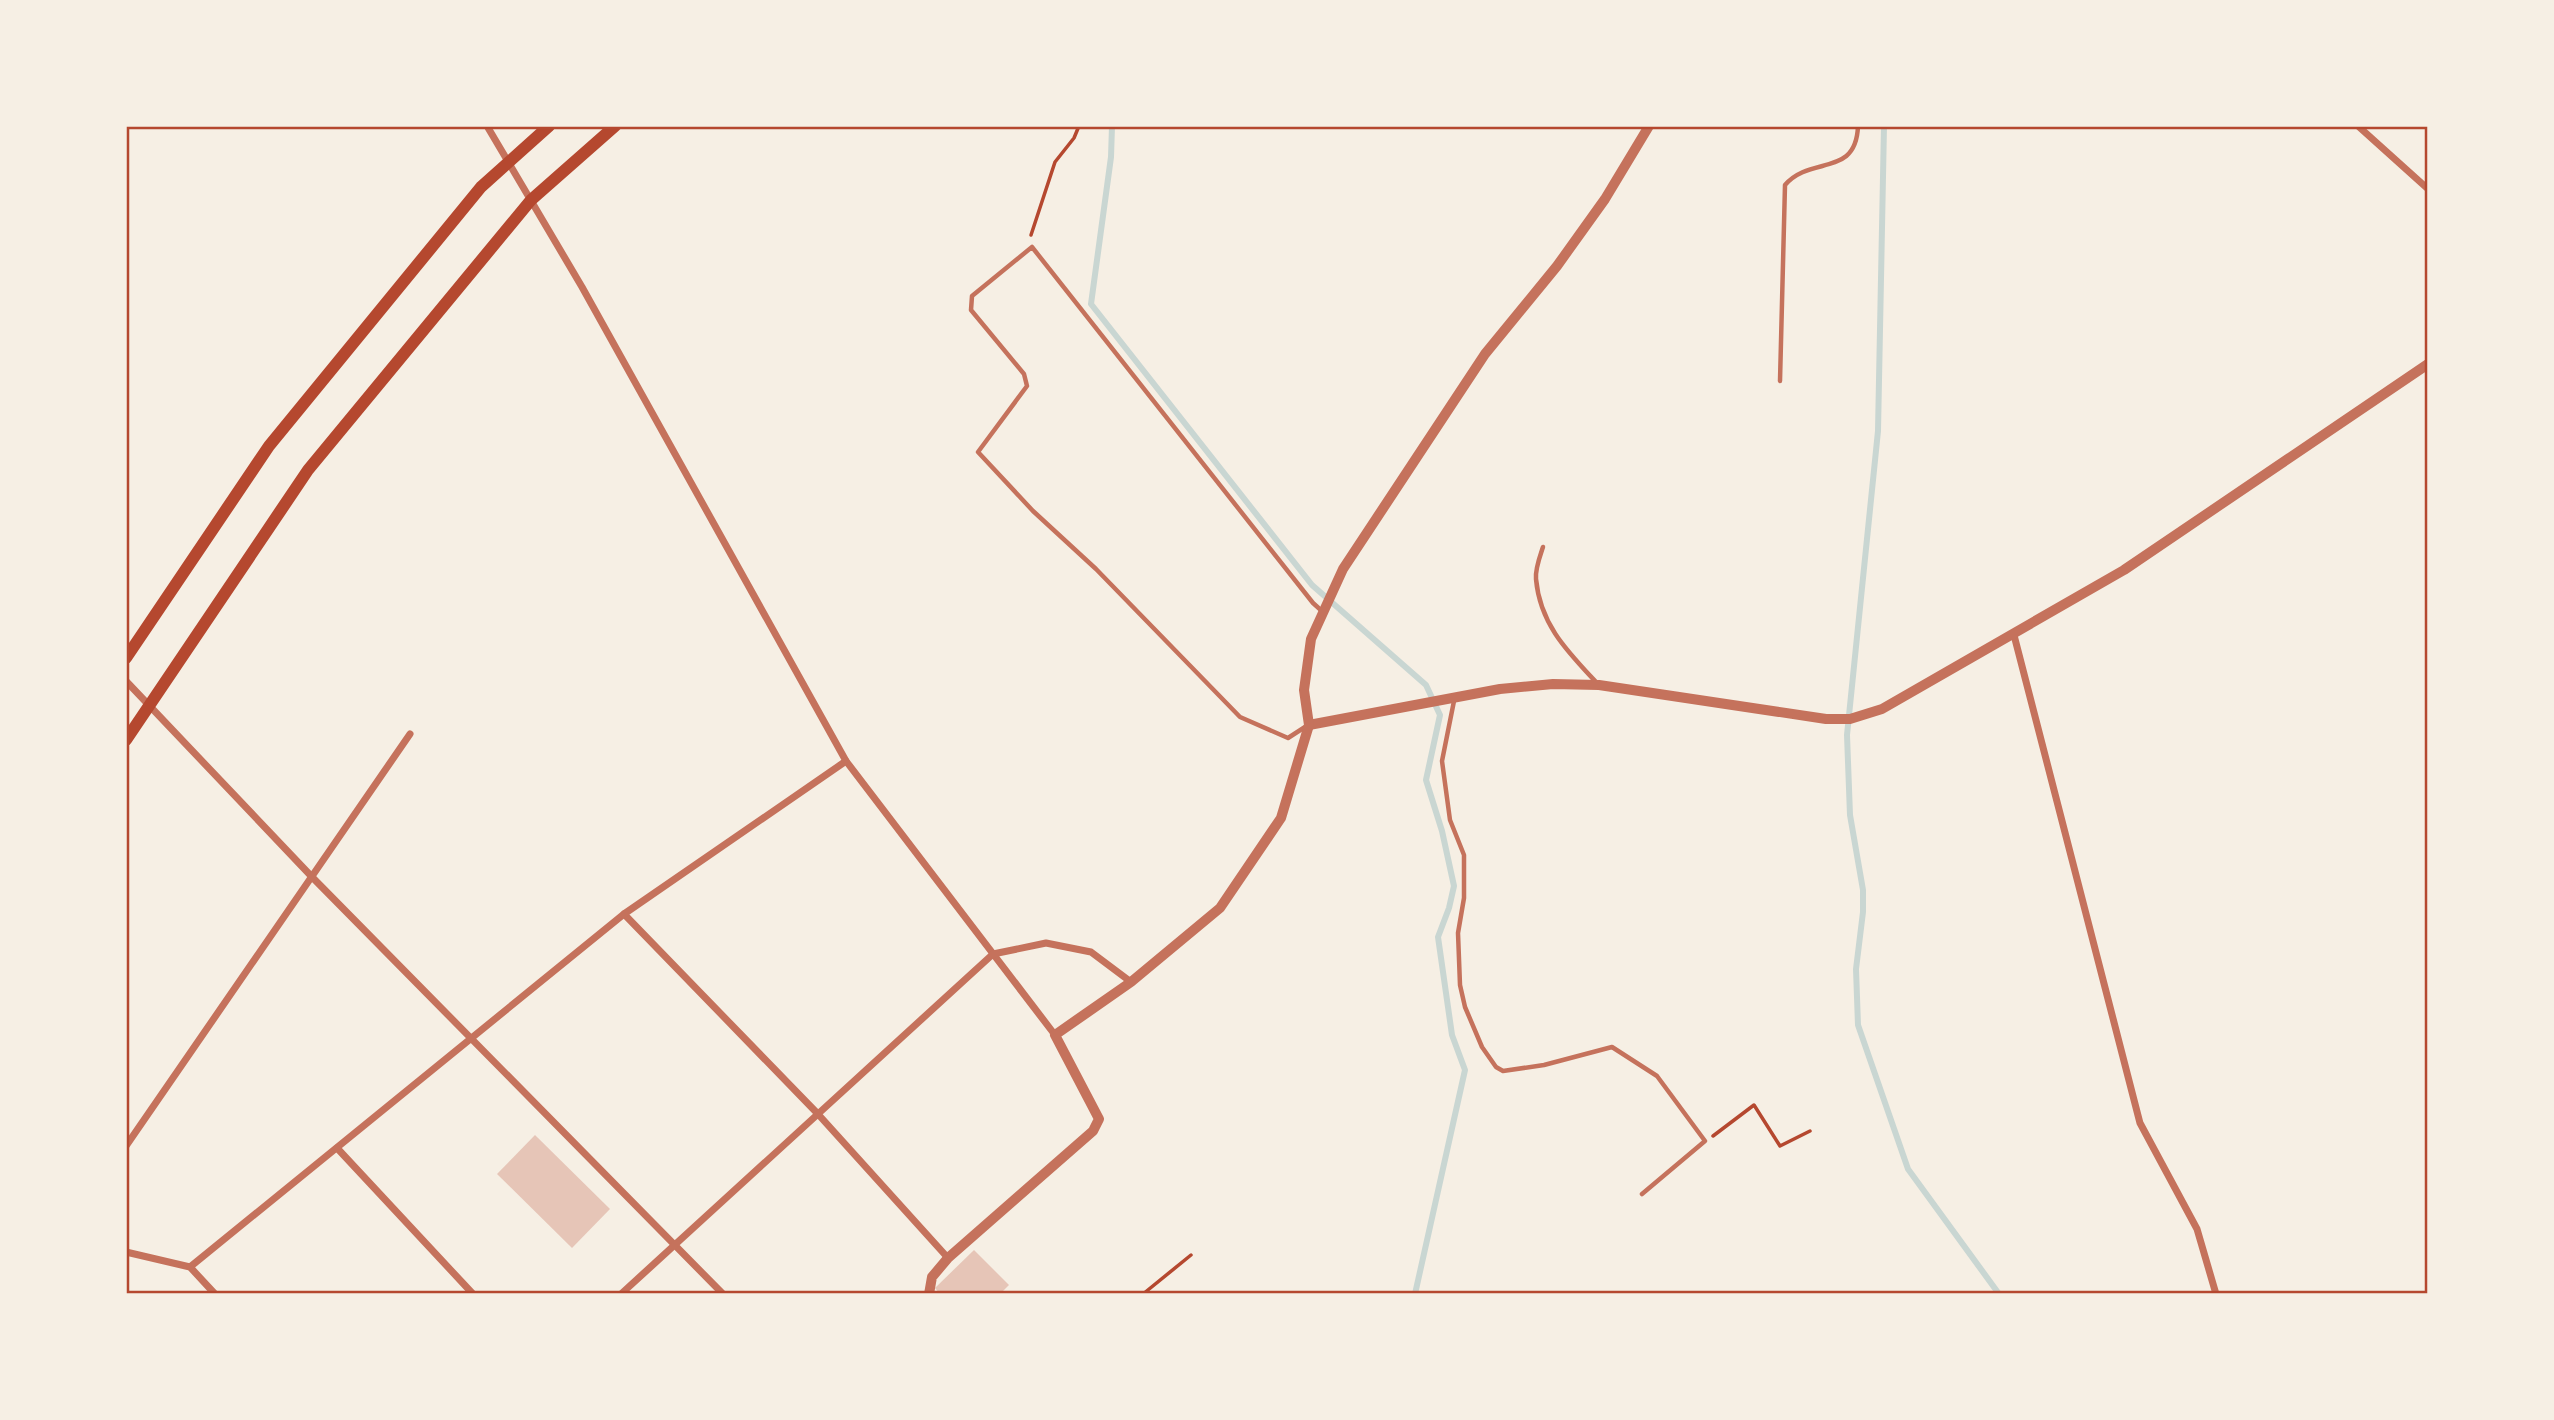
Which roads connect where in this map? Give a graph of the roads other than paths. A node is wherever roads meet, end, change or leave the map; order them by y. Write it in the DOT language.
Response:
graph roads {
  1 [pos="487,126"];
  2 [pos="549,126"];
  3 [pos="615,126"];
  4 [pos="1648,126"];
  5 [pos="1858,126"];
  6 [pos="2358,126"];
  7 [pos="507,162"];
  8 [pos="2428,189"];
  9 [pos="531,200"];
  10 [pos="2428,364"];
  11 [pos="1780,381"];
  12 [pos="1543,547"];
  13 [pos="1323,612"];
  14 [pos="2014,635"];
  15 [pos="126,658"];
  16 [pos="126,681"];
  17 [pos="1599,685"];
  18 [pos="1454,700"];
  19 [pos="149,706"];
  20 [pos="1309,725"];
  21 [pos="410,734"];
  22 [pos="126,740"];
  23 [pos="846,761"];
  24 [pos="313,878"];
  25 [pos="624,914"];
  26 [pos="993,954"];
  27 [pos="1131,982"];
  28 [pos="1055,1035"];
  29 [pos="472,1039"];
  30 [pos="817,1113"];
  31 [pos="126,1146"];
  32 [pos="337,1148"];
  33 [pos="1642,1194"];
  34 [pos="674,1247"];
  35 [pos="126,1252"];
  36 [pos="948,1258"];
  37 [pos="190,1267"];
  38 [pos="215,1294"];
  39 [pos="473,1294"];
  40 [pos="621,1294"];
  41 [pos="723,1294"];
  42 [pos="929,1294"];
  43 [pos="2216,1294"];
  1 -- 7 [label="street"];
  2 -- 7 [label="main road"];
  3 -- 9 [label="main road"];
  4 -- 13 [label="street"];
  5 -- 11 [label="lane"];
  6 -- 8 [label="street"];
  7 -- 9 [label="street"];
  7 -- 15 [label="main road"];
  9 -- 19 [label="main road"];
  9 -- 23 [label="street"];
  10 -- 14 [label="street"];
  12 -- 17 [label="lane"];
  13 -- 20 [label="street"];
  13 -- 20 [label="lane"];
  14 -- 17 [label="street"];
  14 -- 43 [label="street"];
  16 -- 19 [label="street"];
  17 -- 18 [label="street"];
  18 -- 20 [label="street"];
  18 -- 33 [label="lane"];
  19 -- 22 [label="main road"];
  19 -- 24 [label="street"];
  20 -- 27 [label="street"];
  21 -- 24 [label="street"];
  23 -- 25 [label="street"];
  23 -- 26 [label="street"];
  24 -- 29 [label="street"];
  24 -- 31 [label="street"];
  25 -- 29 [label="street"];
  25 -- 30 [label="street"];
  26 -- 27 [label="street"];
  26 -- 28 [label="street"];
  26 -- 30 [label="street"];
  27 -- 28 [label="street"];
  28 -- 36 [label="street"];
  29 -- 32 [label="street"];
  29 -- 34 [label="street"];
  30 -- 34 [label="street"];
  30 -- 36 [label="street"];
  32 -- 37 [label="street"];
  32 -- 39 [label="street"];
  34 -- 40 [label="street"];
  34 -- 41 [label="street"];
  35 -- 37 [label="street"];
  36 -- 42 [label="street"];
  37 -- 38 [label="street"];
}
